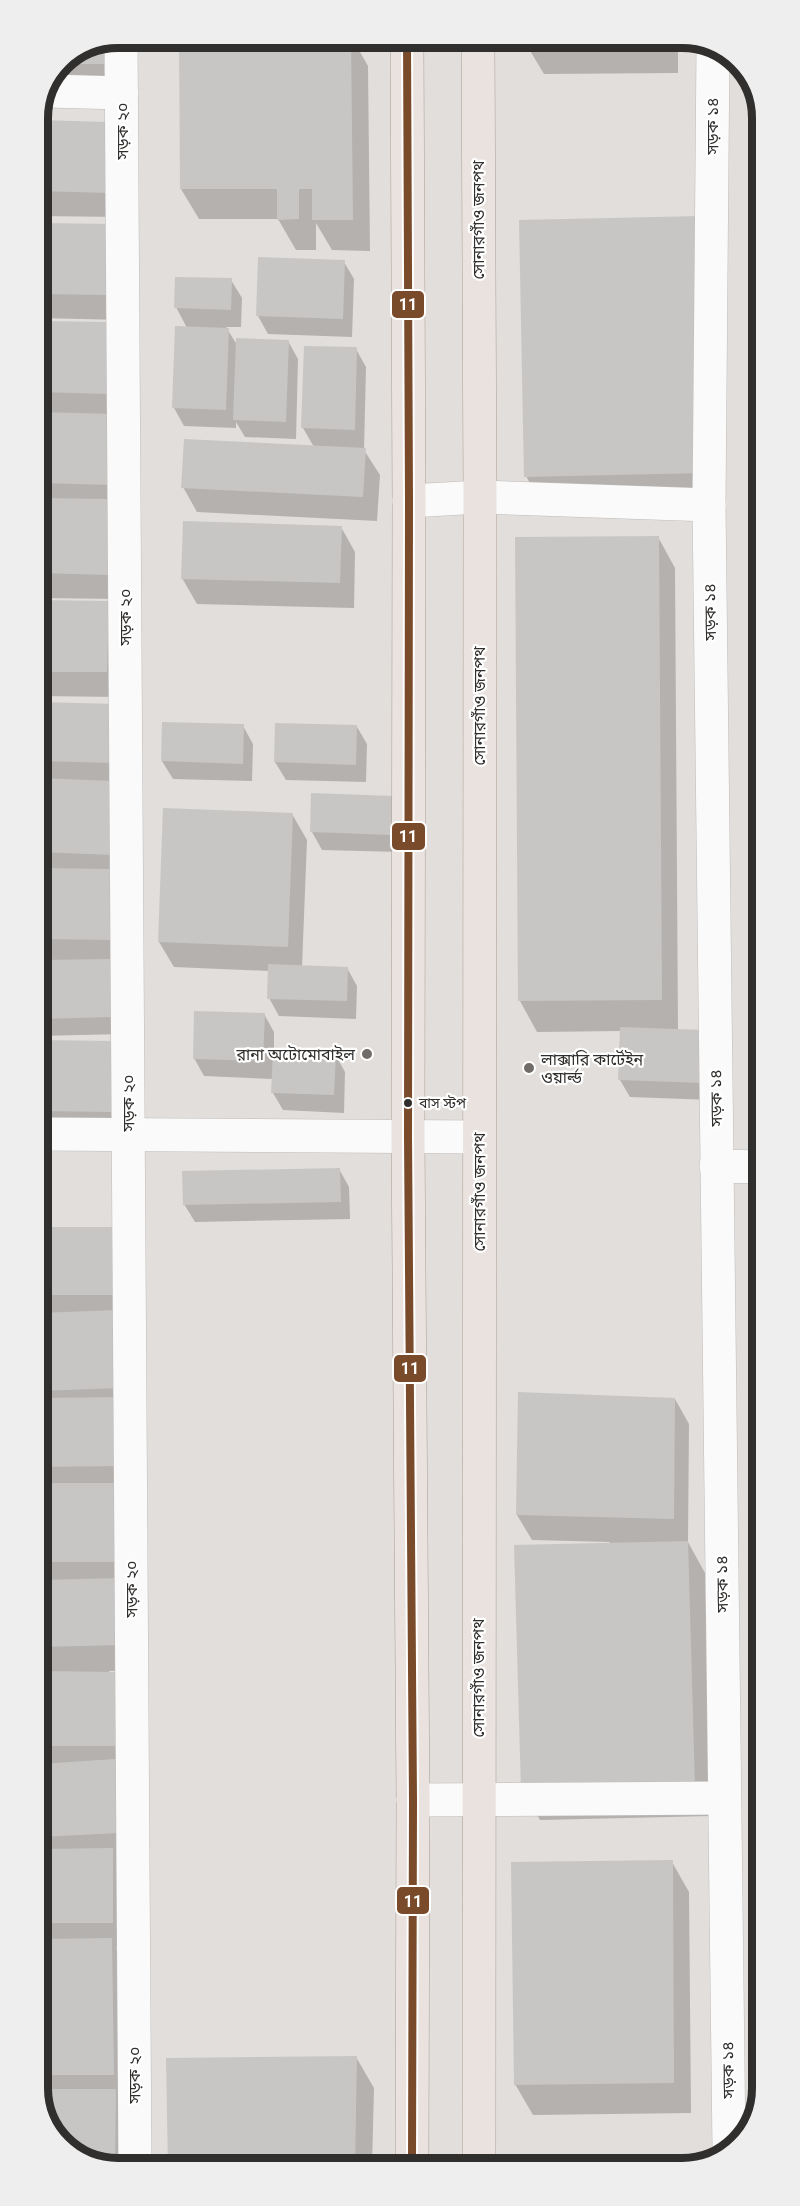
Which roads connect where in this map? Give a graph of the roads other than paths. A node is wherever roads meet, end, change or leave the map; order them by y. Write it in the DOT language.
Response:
graph roads {
  1 [pos="121,48"];
  2 [pos="407,48"];
  3 [pos="478,48"];
  4 [pos="713,55"];
  5 [pos="53,91"];
  6 [pos="122,93"];
  7 [pos="480,497"];
  8 [pos="409,501"];
  9 [pos="709,505"];
  10 [pos="48,1134"];
  11 [pos="128,1134"];
  12 [pos="408,1137"];
  13 [pos="479,1137"];
  14 [pos="716,1166"];
  15 [pos="752,1167"];
  16 [pos="724,1798"];
  17 [pos="413,1800"];
  18 [pos="478,1800"];
  19 [pos="729,2139"];
  20 [pos="135,2158"];
  21 [pos="412,2158"];
  22 [pos="479,2158"];
  1 -- 6 [label="street, সড়ক ২০"];
  2 -- 8 [label="main road"];
  3 -- 7 [label="main road, সোনারগাঁও জনপথ"];
  4 -- 9 [label="street, সড়ক ১৪"];
  5 -- 6 [label="street"];
  6 -- 11 [label="street, সড়ক ২০"];
  7 -- 8 [label="street"];
  7 -- 9 [label="street"];
  7 -- 13 [label="main road, সোনারগাঁও জনপথ"];
  8 -- 12 [label="main road"];
  9 -- 14 [label="street, সড়ক ১৪"];
  10 -- 11 [label="street"];
  11 -- 12 [label="street"];
  11 -- 20 [label="street, সড়ক ২০"];
  12 -- 13 [label="street"];
  12 -- 17 [label="main road"];
  13 -- 18 [label="main road, সোনারগাঁও জনপথ"];
  14 -- 15 [label="street"];
  14 -- 16 [label="street, সড়ক ১৪"];
  16 -- 18 [label="street"];
  16 -- 19 [label="street, সড়ক ১৪"];
  17 -- 18 [label="street"];
  17 -- 21 [label="main road"];
  18 -- 22 [label="main road, সোনারগাঁও জনপথ"];
}
